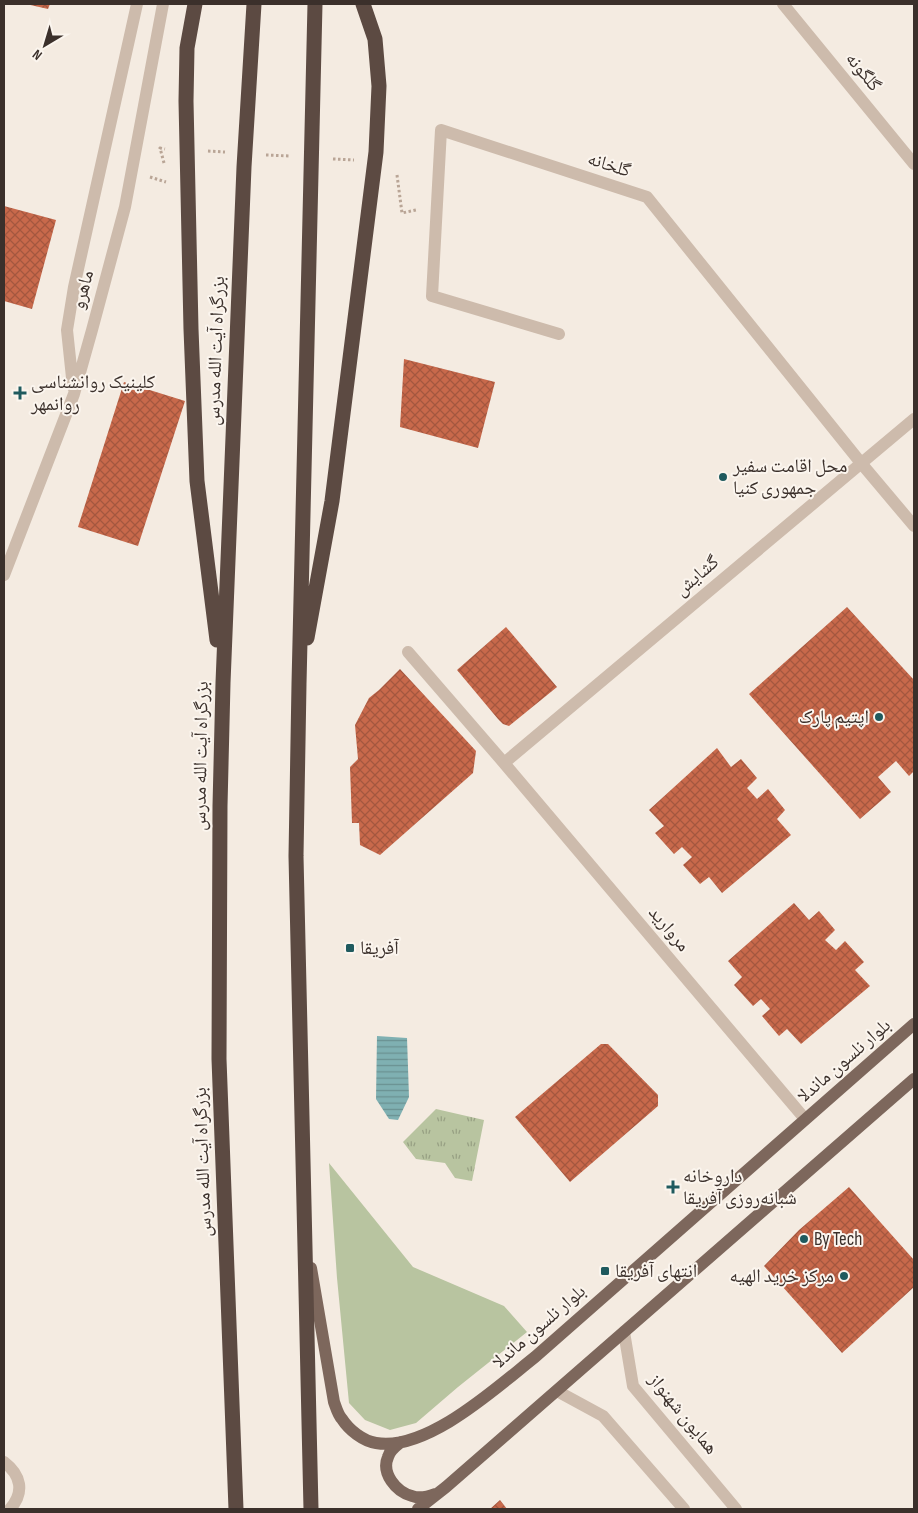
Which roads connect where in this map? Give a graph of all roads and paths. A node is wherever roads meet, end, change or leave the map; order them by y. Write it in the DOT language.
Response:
graph roads {
  1 [pos="137,4"];
  2 [pos="163,4"];
  3 [pos="195,4"];
  4 [pos="254,4"];
  5 [pos="314,4"];
  6 [pos="363,4"];
  7 [pos="783,4"];
  8 [pos="160,148"];
  9 [pos="170,149"];
  10 [pos="200,151"];
  11 [pos="229,152"];
  12 [pos="258,154"];
  13 [pos="297,156"];
  14 [pos="326,158"];
  15 [pos="356,160"];
  16 [pos="914,164"];
  17 [pos="396,171"];
  18 [pos="150,176"];
  19 [pos="168,183"];
  20 [pos="402,213"];
  21 [pos="559,334"];
  22 [pos="74,394"];
  23 [pos="914,419"];
  24 [pos="861,463"];
  25 [pos="914,526"];
  26 [pos="4,575"];
  27 [pos="408,652"];
  28 [pos="222,683"];
  29 [pos="299,684"];
  30 [pos="504,763"];
  31 [pos="914,1024"];
  32 [pos="914,1078"];
  33 [pos="805,1119"];
  34 [pos="305,1233"];
  35 [pos="624,1332"];
  36 [pos="556,1391"];
  37 [pos="401,1442"];
  38 [pos="4,1462"];
  39 [pos="234,1471"];
  40 [pos="446,1487"];
  41 [pos="10,1509"];
  42 [pos="228,1509"];
  43 [pos="236,1509"];
  44 [pos="311,1509"];
  45 [pos="418,1509"];
  46 [pos="684,1509"];
  47 [pos="736,1509"];
  1 -- 22 [label="street"];
  2 -- 22 [label="street, ماهرو"];
  3 -- 28 [label="highway"];
  4 -- 28 [label="highway, بزرگراه آیت الله مدرس"];
  5 -- 29 [label="highway"];
  6 -- 29 [label="highway"];
  7 -- 16 [label="street, گلگونه"];
  8 -- 9 [label="path"];
  10 -- 11 [label="path"];
  12 -- 13 [label="path"];
  14 -- 15 [label="path"];
  17 -- 20 [label="path"];
  18 -- 19 [label="path"];
  21 -- 24 [label="street, گلخانه"];
  22 -- 26 [label="street, ماهرو"];
  23 -- 24 [label="street, گشایش"];
  24 -- 25 [label="street, گلخانه"];
  24 -- 30 [label="street, گشایش"];
  27 -- 30 [label="street, مروارید"];
  28 -- 39 [label="highway, بزرگراه آیت الله مدرس"];
  29 -- 34 [label="highway"];
  30 -- 33 [label="street, مروارید"];
  31 -- 33 [label="main road, بلوار نلسون ماندلا"];
  32 -- 35 [label="main road"];
  33 -- 37 [label="main road, بلوار نلسون ماندلا"];
  34 -- 37 [label="main road, بلوار نلسون ماندلا"];
  34 -- 44 [label="highway"];
  35 -- 36 [label="main road"];
  35 -- 47 [label="street, همایون شهنواز"];
  36 -- 40 [label="main road"];
  36 -- 46 [label="street"];
  37 -- 40 [label="main road"];
  38 -- 41 [label="street"];
  39 -- 42 [label="main road"];
  39 -- 43 [label="highway, بزرگراه آیت الله مدرس"];
  40 -- 45 [label="main road"];
}
